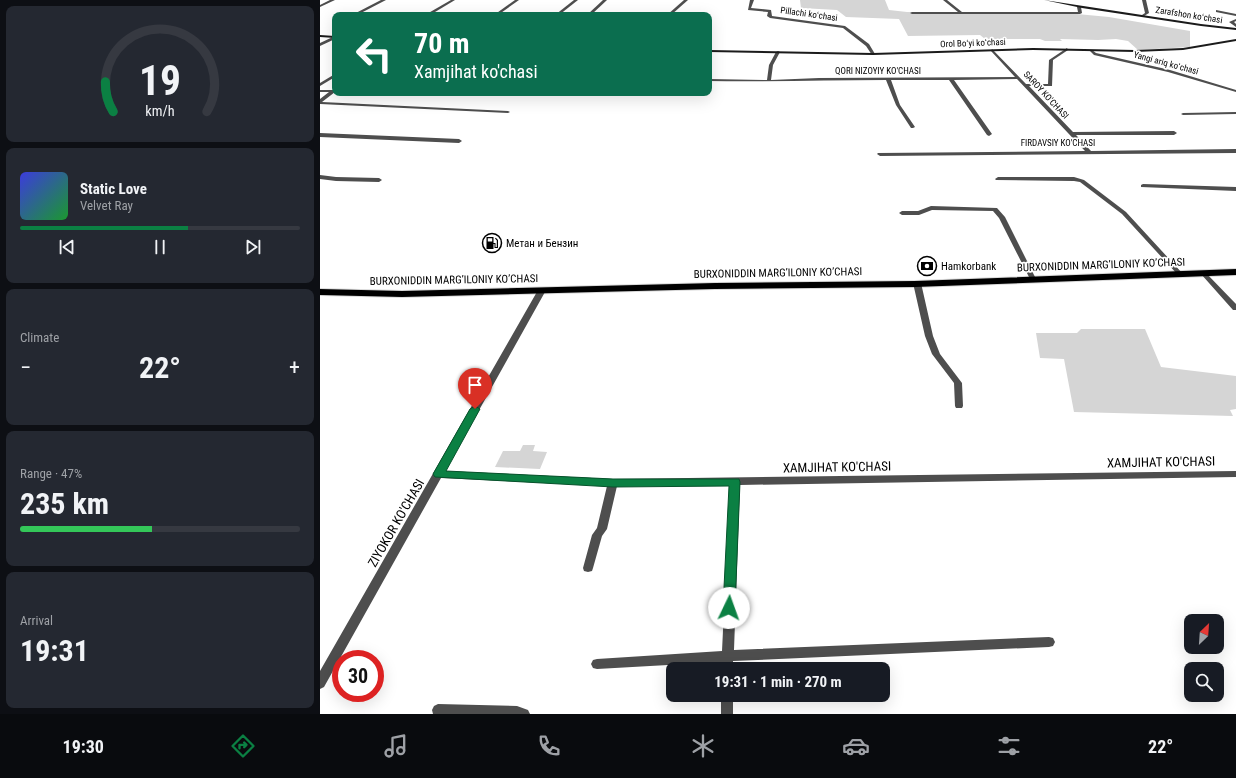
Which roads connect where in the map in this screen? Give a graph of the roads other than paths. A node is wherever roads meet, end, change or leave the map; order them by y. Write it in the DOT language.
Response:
graph roads {
  1 [pos="333,0"];
  2 [pos="384,0"];
  3 [pos="453,0"];
  4 [pos="518,0"];
  5 [pos="576,0"];
  6 [pos="605,0"];
  7 [pos="686,0"];
  8 [pos="752,0"];
  9 [pos="945,0"];
  10 [pos="1046,0"];
  11 [pos="1144,0"];
  12 [pos="320,6"];
  13 [pos="1079,7"];
  14 [pos="1217,11"];
  15 [pos="360,12"];
  16 [pos="432,12"];
  17 [pos="500,12"];
  18 [pos="561,12"];
  19 [pos="592,12"];
  20 [pos="672,12"];
  21 [pos="912,13"];
  22 [pos="960,14"];
  23 [pos="1144,15"];
  24 [pos="1236,15"];
  25 [pos="1236,20"];
  26 [pos="1236,26"];
  27 [pos="1236,29"];
  28 [pos="320,36"];
  29 [pos="332,37"];
  30 [pos="332,39"];
  31 [pos="1236,40"];
  32 [pos="320,45"];
  33 [pos="1067,49"];
  34 [pos="712,50"];
  35 [pos="992,50"];
  36 [pos="1092,51"];
  37 [pos="778,52"];
  38 [pos="873,54"];
  39 [pos="332,77"];
  40 [pos="1019,78"];
  41 [pos="888,79"];
  42 [pos="951,79"];
  43 [pos="712,80"];
  44 [pos="769,81"];
  45 [pos="320,85"];
  46 [pos="1026,85"];
  47 [pos="320,91"];
  48 [pos="332,91"];
  49 [pos="1236,91"];
  50 [pos="332,93"];
  51 [pos="320,102"];
  52 [pos="508,112"];
  53 [pos="1236,113"];
  54 [pos="1183,114"];
  55 [pos="913,128"];
  56 [pos="1174,133"];
  57 [pos="989,134"];
  58 [pos="1072,134"];
  59 [pos="320,135"];
  60 [pos="459,141"];
  61 [pos="1236,151"];
  62 [pos="1089,152"];
  63 [pos="880,154"];
  64 [pos="320,176"];
  65 [pos="998,179"];
  66 [pos="379,180"];
  67 [pos="1143,186"];
  68 [pos="1236,189"];
  69 [pos="902,213"];
  70 [pos="1236,272"];
  71 [pos="1203,273"];
  72 [pos="1180,274"];
  73 [pos="1033,280"];
  74 [pos="917,283"];
  75 [pos="320,292"];
  76 [pos="541,292"];
  77 [pos="1236,308"];
  78 [pos="959,406"];
  79 [pos="439,474"];
  80 [pos="1236,474"];
  81 [pos="735,482"];
  82 [pos="613,483"];
  83 [pos="588,568"];
  84 [pos="1049,642"];
  85 [pos="727,656"];
  86 [pos="727,662"];
  87 [pos="597,664"];
  88 [pos="320,683"];
  89 [pos="727,702"];
  90 [pos="438,710"];
  91 [pos="524,714"];
  92 [pos="727,714"];
  1 -- 12 [label="street"];
  2 -- 15 [label="street"];
  3 -- 16 [label="street"];
  4 -- 17 [label="street"];
  5 -- 18 [label="street"];
  6 -- 19 [label="street"];
  7 -- 20 [label="street"];
  8 -- 38 [label="street, Pillachi koʻchasi"];
  9 -- 22 [label="street"];
  10 -- 13 [label="street, Zarafshon koʻchasi"];
  11 -- 23 [label="street"];
  13 -- 22 [label="street"];
  13 -- 23 [label="street, Zarafshon koʻchasi"];
  14 -- 24 [label="street"];
  21 -- 22 [label="street"];
  23 -- 27 [label="street, Zarafshon koʻchasi"];
  25 -- 26 [label="street"];
  28 -- 29 [label="street"];
  30 -- 32 [label="street"];
  31 -- 36 [label="street, Orol Boʻyi koʻchasi"];
  33 -- 35 [label="street, Orol Boʻyi koʻchasi"];
  33 -- 36 [label="street, Orol Boʻyi koʻchasi"];
  33 -- 46 [label="street"];
  34 -- 37 [label="street, Orol Boʻyi koʻchasi"];
  35 -- 38 [label="street, Orol Boʻyi koʻchasi"];
  35 -- 40 [label="street, SAROY KO'CHASI"];
  36 -- 49 [label="street, Yangi ariq koʻchasi"];
  37 -- 38 [label="street, Orol Boʻyi koʻchasi"];
  37 -- 44 [label="street"];
  39 -- 45 [label="street"];
  40 -- 42 [label="street, QORI NIZOYIY KO'CHASI"];
  40 -- 46 [label="street, SAROY KO'CHASI"];
  41 -- 42 [label="street, QORI NIZOYIY KO'CHASI"];
  41 -- 44 [label="street, QORI NIZOYIY KO'CHASI"];
  41 -- 55 [label="street"];
  42 -- 57 [label="street"];
  43 -- 44 [label="street, QORI NIZOYIY KO'CHASI"];
  46 -- 58 [label="street, SAROY KO'CHASI"];
  47 -- 48 [label="street"];
  50 -- 51 [label="street"];
  51 -- 52 [label="street"];
  53 -- 54 [label="street"];
  56 -- 58 [label="street"];
  58 -- 62 [label="street, SAROY KO'CHASI"];
  59 -- 60 [label="street"];
  61 -- 62 [label="street, FIRDAVSIY KO'CHASI"];
  62 -- 63 [label="street, FIRDAVSIY KO'CHASI"];
  64 -- 66 [label="street"];
  65 -- 72 [label="street"];
  67 -- 68 [label="street"];
  69 -- 73 [label="street"];
  70 -- 71 [label="main road, BURXONIDDIN MARG’ILONIY KO’CHASI"];
  71 -- 72 [label="main road, BURXONIDDIN MARG’ILONIY KO’CHASI"];
  71 -- 77 [label="street"];
  72 -- 73 [label="main road, BURXONIDDIN MARG’ILONIY KO’CHASI"];
  73 -- 74 [label="main road, BURXONIDDIN MARG’ILONIY KO’CHASI"];
  74 -- 76 [label="main road, BURXONIDDIN MARG’ILONIY KO’CHASI"];
  74 -- 78 [label="street"];
  75 -- 76 [label="main road, BURXONIDDIN MARG’ILONIY KO’CHASI"];
  76 -- 79 [label="street, ZIYOKOR KO'CHASI"];
  79 -- 82 [label="street, XAMJIHAT KO'CHASI"];
  79 -- 88 [label="street, ZIYOKOR KO'CHASI"];
  80 -- 81 [label="street, XAMJIHAT KO'CHASI"];
  81 -- 82 [label="street, XAMJIHAT KO'CHASI"];
  81 -- 85 [label="street"];
  82 -- 83 [label="street"];
  84 -- 85 [label="street"];
  85 -- 86 [label="street"];
  85 -- 87 [label="street"];
  89 -- 92 [label="street"];
  90 -- 91 [label="street"];
}
